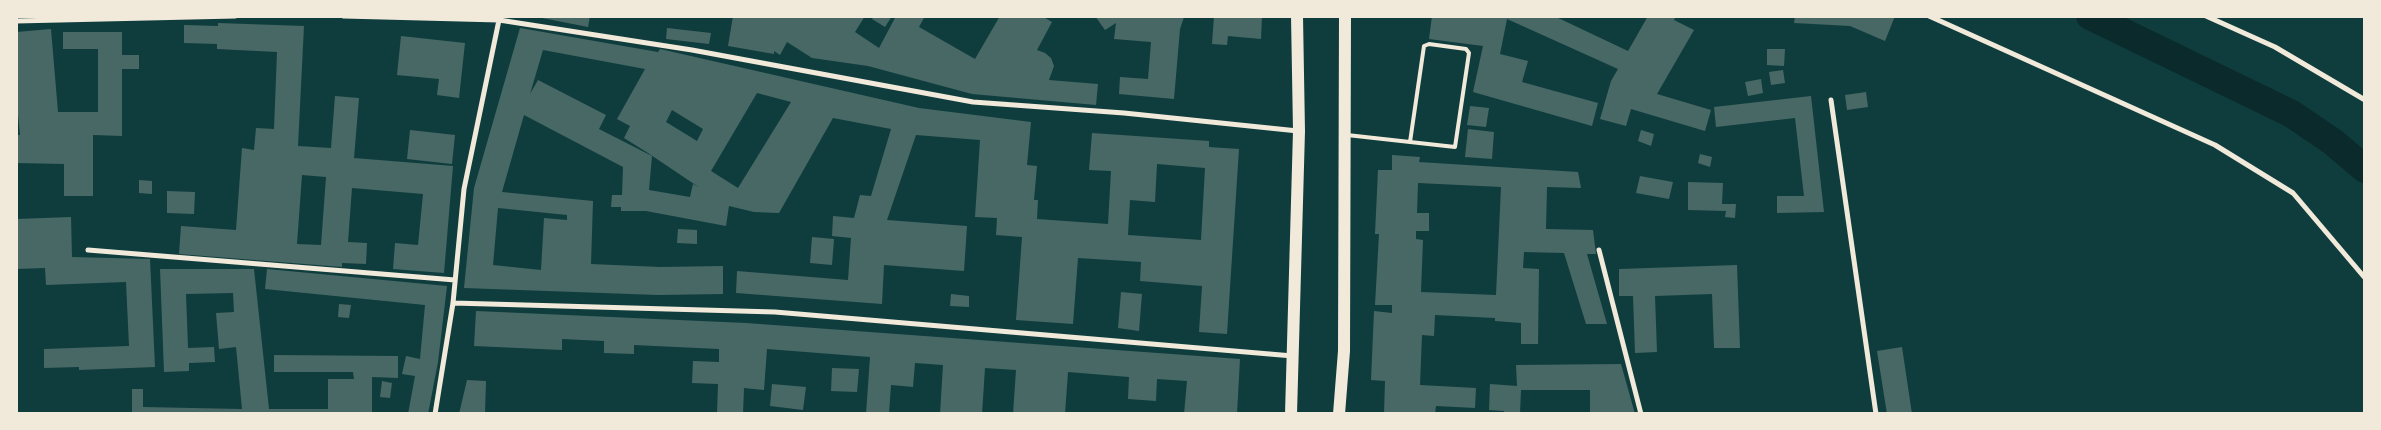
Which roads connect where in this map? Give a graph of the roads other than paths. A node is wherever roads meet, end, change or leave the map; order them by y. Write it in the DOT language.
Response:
graph roads {
  1 [pos="235,16"];
  2 [pos="344,16"];
  3 [pos="1297,16"];
  4 [pos="1345,16"];
  5 [pos="1930,16"];
  6 [pos="2206,16"];
  7 [pos="499,20"];
  8 [pos="16,21"];
  9 [pos="1831,100"];
  10 [pos="2365,100"];
  11 [pos="1299,131"];
  12 [pos="1346,134"];
  13 [pos="1410,142"];
  14 [pos="88,250"];
  15 [pos="1599,250"];
  16 [pos="2365,278"];
  17 [pos="455,280"];
  18 [pos="453,303"];
  19 [pos="1294,356"];
  20 [pos="435,414"];
  21 [pos="1291,414"];
  22 [pos="1339,414"];
  23 [pos="1641,414"];
  24 [pos="1876,414"];
  1 -- 8 [label="street"];
  2 -- 7 [label="street"];
  3 -- 11 [label="main road"];
  4 -- 12 [label="main road"];
  5 -- 16 [label="street"];
  6 -- 10 [label="street"];
  7 -- 11 [label="street"];
  7 -- 17 [label="street"];
  9 -- 24 [label="street"];
  11 -- 19 [label="main road"];
  12 -- 13 [label="lane"];
  12 -- 22 [label="main road"];
  13 -- 13 [label="lane"];
  14 -- 17 [label="street"];
  15 -- 23 [label="street"];
  17 -- 18 [label="street"];
  18 -- 19 [label="street"];
  18 -- 20 [label="street"];
  19 -- 21 [label="main road"];
}
